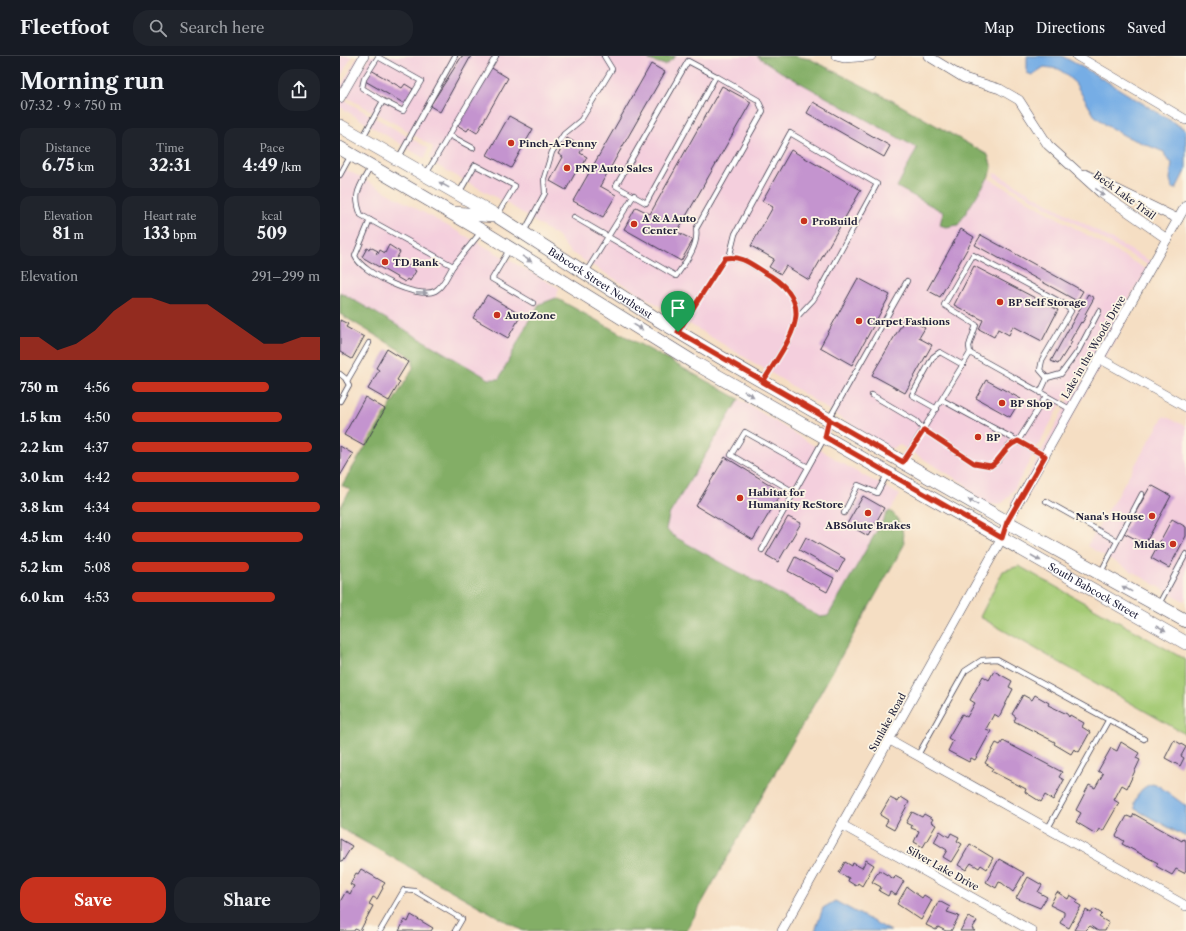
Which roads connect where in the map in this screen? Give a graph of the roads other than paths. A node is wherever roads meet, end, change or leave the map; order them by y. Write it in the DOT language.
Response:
graph roads {
  1 [pos="364,56"];
  2 [pos="455,56"];
  3 [pos="496,56"];
  4 [pos="604,56"];
  5 [pos="836,56"];
  6 [pos="871,56"];
  7 [pos="928,56"];
  8 [pos="1077,56"];
  9 [pos="716,76"];
  10 [pos="340,98"];
  11 [pos="383,101"];
  12 [pos="1186,120"];
  13 [pos="340,126"];
  14 [pos="449,135"];
  15 [pos="362,139"];
  16 [pos="473,148"];
  17 [pos="346,151"];
  18 [pos="398,159"];
  19 [pos="371,166"];
  20 [pos="1071,167"];
  21 [pos="426,174"];
  22 [pos="340,175"];
  23 [pos="459,193"];
  24 [pos="634,195"];
  25 [pos="1186,205"];
  26 [pos="451,213"];
  27 [pos="497,216"];
  28 [pos="574,217"];
  29 [pos="1178,219"];
  30 [pos="370,220"];
  31 [pos="482,231"];
  32 [pos="524,232"];
  33 [pos="608,236"];
  34 [pos="1167,239"];
  35 [pos="509,248"];
  36 [pos="729,258"];
  37 [pos="453,266"];
  38 [pos="586,272"];
  39 [pos="907,282"];
  40 [pos="533,303"];
  41 [pos="1099,311"];
  42 [pos="797,317"];
  43 [pos="678,332"];
  44 [pos="369,343"];
  45 [pos="970,353"];
  46 [pos="1100,358"];
  47 [pos="963,365"];
  48 [pos="340,374"];
  49 [pos="1047,378"];
  50 [pos="347,381"];
  51 [pos="763,382"];
  52 [pos="1040,393"];
  53 [pos="872,395"];
  54 [pos="1046,396"];
  55 [pos="942,400"];
  56 [pos="340,402"];
  57 [pos="1186,407"];
  58 [pos="937,409"];
  59 [pos="1070,409"];
  60 [pos="829,419"];
  61 [pos="924,430"];
  62 [pos="825,437"];
  63 [pos="1018,441"];
  64 [pos="1045,456"];
  65 [pos="903,462"];
  66 [pos="808,467"];
  67 [pos="888,473"];
  68 [pos="794,492"];
  69 [pos="1142,494"];
  70 [pos="1046,501"];
  71 [pos="844,513"];
  72 [pos="1007,522"];
  73 [pos="1002,538"];
  74 [pos="1117,541"];
  75 [pos="762,550"];
  76 [pos="1186,554"];
  77 [pos="1100,573"];
  78 [pos="1158,606"];
  79 [pos="1186,621"];
  80 [pos="1186,643"];
  81 [pos="1109,719"];
  82 [pos="1144,739"];
  83 [pos="890,740"];
  84 [pos="918,755"];
  85 [pos="842,825"];
  86 [pos="1048,828"];
  87 [pos="1186,906"];
  88 [pos="380,931"];
  89 [pos="455,931"];
  90 [pos="782,931"];
  91 [pos="1032,931"];
  1 -- 10 [label="street"];
  2 -- 18 [label="lane"];
  3 -- 14 [label="lane"];
  4 -- 32 [label="lane"];
  5 -- 6 [label="street"];
  7 -- 20 [label="street, Beck Lake Trail"];
  8 -- 12 [label="street"];
  9 -- 24 [label="lane"];
  9 -- 24 [label="lane"];
  9 -- 33 [label="lane"];
  11 -- 11 [label="lane"];
  11 -- 15 [label="lane"];
  13 -- 15 [label="main road, Babcock Street Northeast"];
  14 -- 16 [label="lane"];
  14 -- 21 [label="lane"];
  15 -- 18 [label="main road, Babcock Street Northeast"];
  17 -- 19 [label="main road, Babcock Street Northeast"];
  17 -- 22 [label="lane"];
  18 -- 21 [label="main road, Babcock Street Northeast"];
  19 -- 26 [label="main road, Babcock Street Northeast"];
  19 -- 30 [label="lane"];
  20 -- 29 [label="street, Beck Lake Trail"];
  20 -- 34 [label="street, Beck Lake Trail, one-way"];
  23 -- 21 [label="main road, Babcock Street Northeast, one-way"];
  23 -- 27 [label="main road, Babcock Street Northeast"];
  23 -- 27 [label="lane"];
  24 -- 33 [label="lane"];
  25 -- 29 [label="street, Lake in the Woods Drive"];
  26 -- 27 [label="main road"];
  26 -- 31 [label="main road, Babcock Street Northeast"];
  27 -- 32 [label="main road, Babcock Street Northeast"];
  28 -- 33 [label="lane"];
  29 -- 34 [label="street, Lake in the Woods Drive"];
  30 -- 37 [label="lane"];
  30 -- 37 [label="lane, one-way"];
  31 -- 32 [label="main road"];
  31 -- 35 [label="main road, Babcock Street Northeast"];
  31 -- 37 [label="lane"];
  32 -- 38 [label="main road, Babcock Street Northeast"];
  33 -- 38 [label="lane"];
  34 -- 46 [label="street, Lake in the Woods Drive"];
  35 -- 40 [label="lane"];
  35 -- 62 [label="main road, Babcock Street Northeast, one-way"];
  36 -- 42 [label="lane"];
  36 -- 42 [label="lane"];
  36 -- 43 [label="lane"];
  38 -- 43 [label="main road, Babcock Street Northeast"];
  39 -- 60 [label="lane"];
  41 -- 49 [label="lane"];
  42 -- 51 [label="lane"];
  43 -- 51 [label="main road, Babcock Street Northeast"];
  44 -- 50 [label="lane"];
  45 -- 47 [label="lane"];
  45 -- 49 [label="lane"];
  45 -- 52 [label="lane"];
  46 -- 57 [label="street"];
  46 -- 59 [label="street, Lake in the Woods Drive"];
  47 -- 55 [label="lane"];
  47 -- 58 [label="lane"];
  48 -- 50 [label="lane"];
  49 -- 52 [label="lane"];
  50 -- 56 [label="lane"];
  51 -- 60 [label="main road, Babcock Street Northeast"];
  52 -- 54 [label="lane"];
  53 -- 61 [label="lane"];
  54 -- 59 [label="lane"];
  54 -- 63 [label="lane"];
  55 -- 58 [label="lane"];
  55 -- 63 [label="lane"];
  58 -- 61 [label="lane"];
  59 -- 64 [label="street, Lake in the Woods Drive"];
  60 -- 62 [label="lane"];
  60 -- 65 [label="main road, Babcock Street Northeast"];
  61 -- 63 [label="lane"];
  61 -- 65 [label="lane"];
  62 -- 66 [label="lane"];
  62 -- 67 [label="main road, Babcock Street Northeast"];
  63 -- 64 [label="lane"];
  64 -- 72 [label="street, Lake in the Woods Drive"];
  72 -- 65 [label="main road, Babcock Street Northeast, one-way"];
  66 -- 68 [label="lane"];
  66 -- 68 [label="lane"];
  67 -- 71 [label="lane"];
  67 -- 73 [label="main road, Babcock Street Northeast"];
  68 -- 75 [label="lane"];
  69 -- 74 [label="lane"];
  70 -- 74 [label="lane"];
  72 -- 73 [label="street, Sunlake Road"];
  72 -- 77 [label="main road, South Babcock Street"];
  73 -- 80 [label="main road, South Babcock Street, one-way"];
  73 -- 83 [label="street, Sunlake Road"];
  74 -- 77 [label="lane"];
  76 -- 78 [label="lane"];
  78 -- 77 [label="main road, South Babcock Street, one-way"];
  78 -- 79 [label="main road, South Babcock Street"];
  81 -- 82 [label="lane"];
  81 -- 84 [label="lane"];
  81 -- 86 [label="lane"];
  83 -- 84 [label="street"];
  83 -- 85 [label="street, Sunlake Road"];
  84 -- 86 [label="street"];
  85 -- 90 [label="street, Sunlake Road"];
  85 -- 91 [label="street, Silver Lake Drive"];
  86 -- 87 [label="street"];
  88 -- 89 [label="lane"];
}
